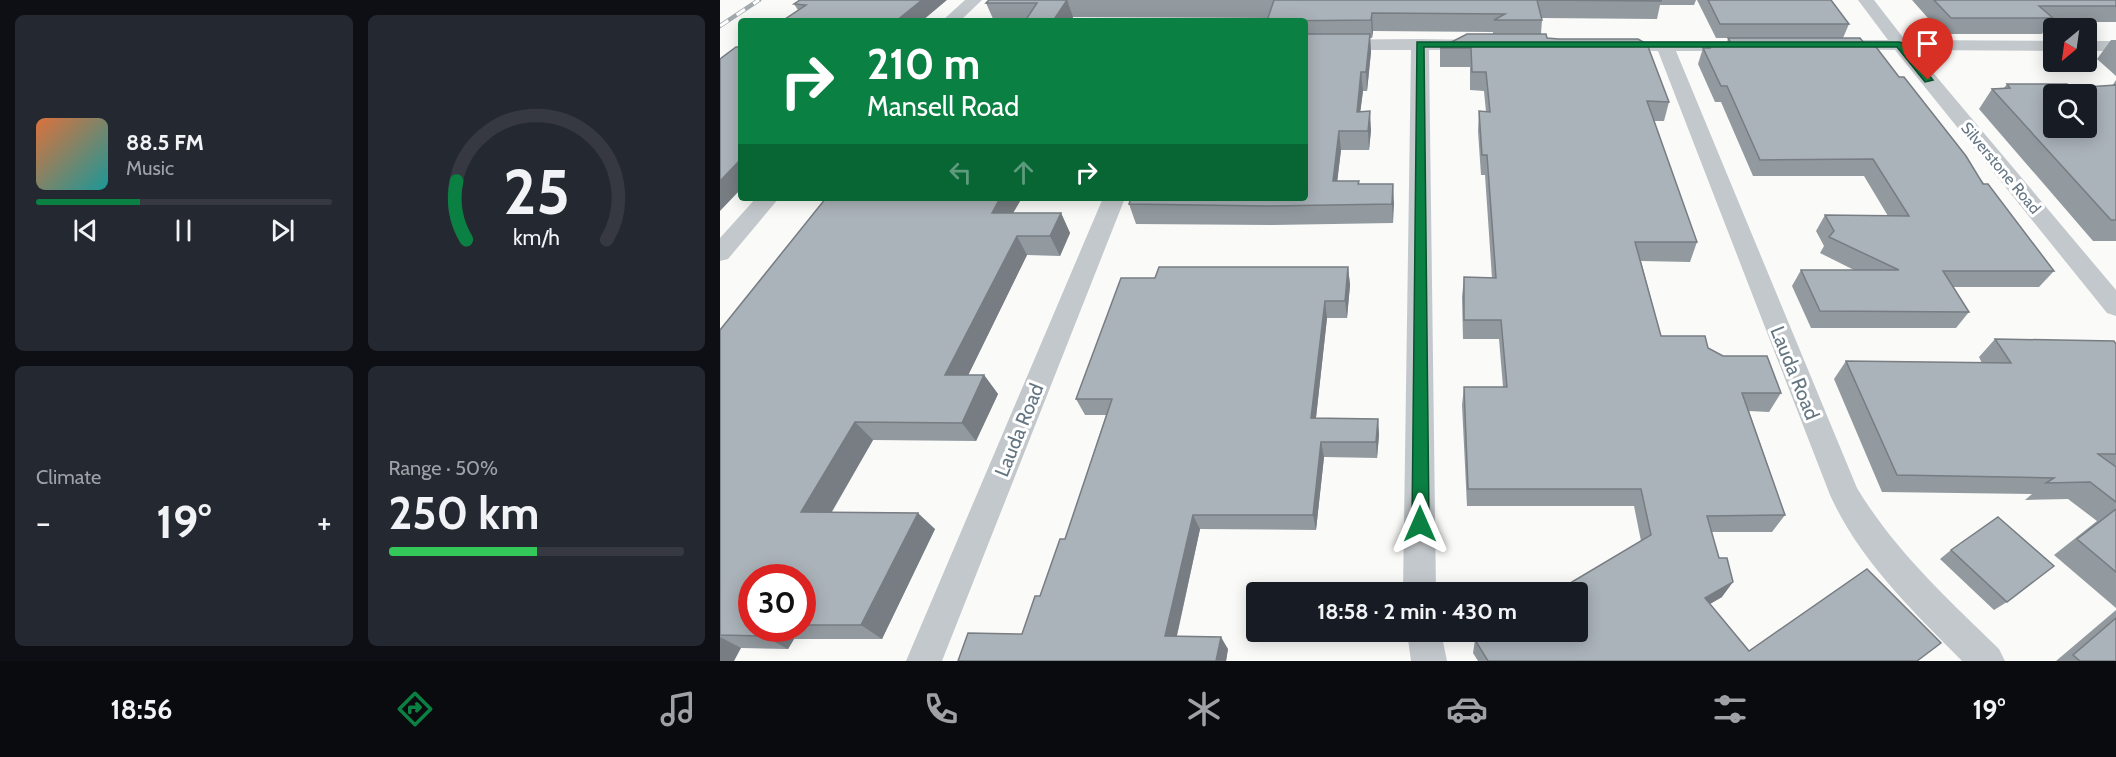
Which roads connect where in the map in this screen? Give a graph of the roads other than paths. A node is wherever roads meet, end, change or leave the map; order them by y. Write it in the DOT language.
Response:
graph roads {
  1 [pos="974,0"];
  2 [pos="1866,0"];
  3 [pos="953,18"];
  4 [pos="1420,44"];
  5 [pos="1308,45"];
  6 [pos="1502,45"];
  7 [pos="1759,45"];
  8 [pos="1829,45"];
  9 [pos="1899,45"];
  10 [pos="1595,46"];
  11 [pos="1665,46"];
  12 [pos="2043,46"];
  13 [pos="2097,46"];
  14 [pos="2116,46"];
  15 [pos="765,201"];
  16 [pos="1113,201"];
  17 [pos="720,253"];
  18 [pos="2116,307"];
  19 [pos="1420,582"];
  20 [pos="1425,642"];
  21 [pos="924,661"];
  22 [pos="1428,661"];
  23 [pos="1987,661"];
  1 -- 3 [label="street"];
  2 -- 9 [label="street, Silverstone Road"];
  4 -- 5 [label="street"];
  4 -- 6 [label="street"];
  4 -- 19 [label="street"];
  7 -- 11 [label="street"];
  8 -- 9 [label="street"];
  9 -- 12 [label="street"];
  9 -- 18 [label="street, Silverstone Road"];
  10 -- 11 [label="street"];
  11 -- 23 [label="street, Lauda Road"];
  13 -- 14 [label="street"];
  15 -- 17 [label="street"];
  16 -- 21 [label="street, Lauda Road"];
  20 -- 22 [label="street"];
}
